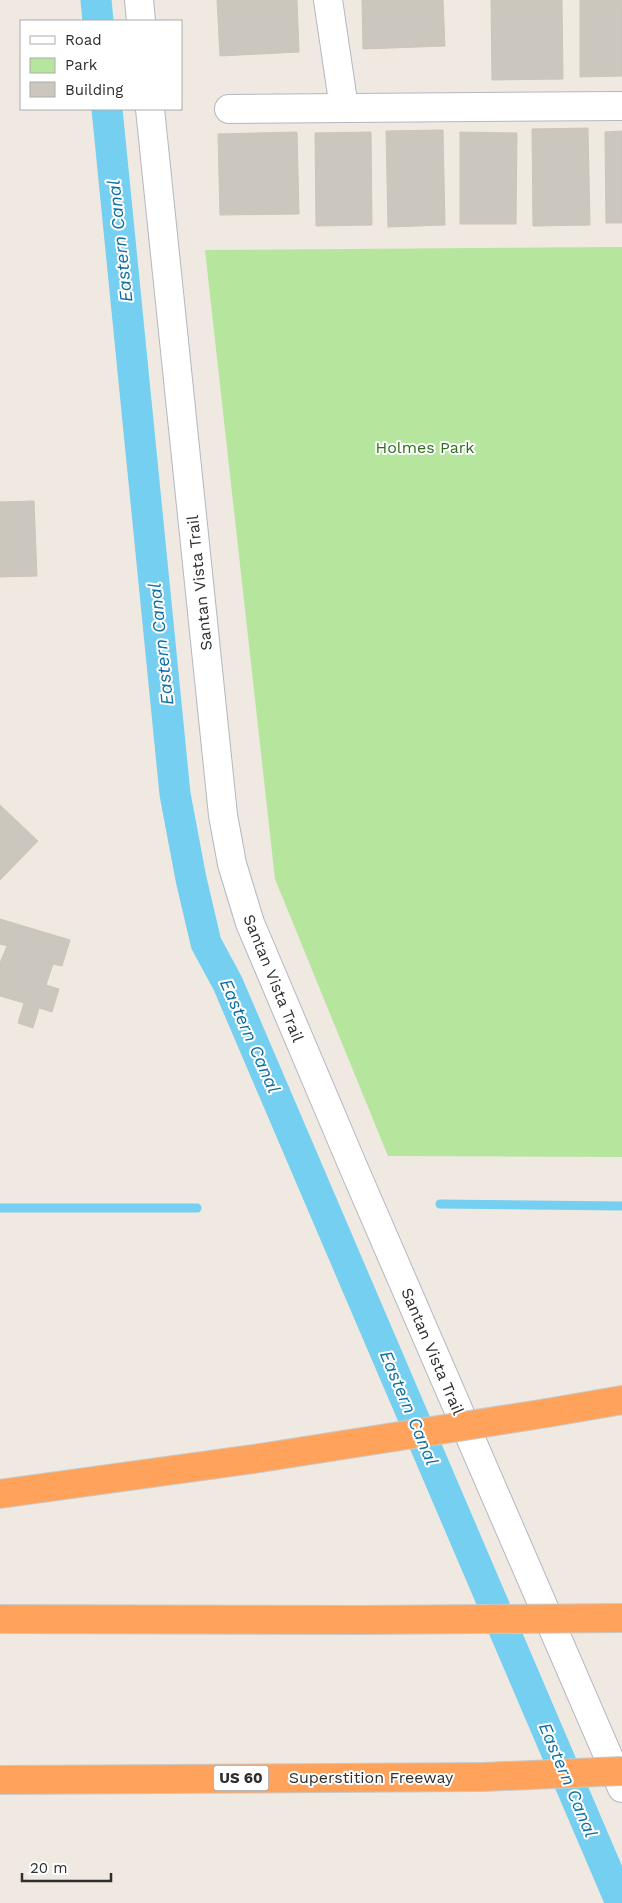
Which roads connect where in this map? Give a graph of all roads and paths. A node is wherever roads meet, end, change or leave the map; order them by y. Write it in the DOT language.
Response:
graph roads {
  1 [pos="139,0"];
  2 [pos="328,0"];
  3 [pos="141,20"];
  4 [pos="622,106"];
  5 [pos="344,108"];
  6 [pos="229,109"];
  7 [pos="150,110"];
  8 [pos="622,1400"];
  9 [pos="0,1494"];
  10 [pos="622,1618"];
  11 [pos="0,1619"];
  12 [pos="622,1771"];
  13 [pos="0,1780"];
  14 [pos="622,1788"];
  1 -- 3 [label="lane"];
  2 -- 5 [label="lane"];
  4 -- 5 [label="lane"];
  5 -- 6 [label="lane"];
  7 -- 14 [label="lane, Santan Vista Trail"];
  8 -- 9 [label="highway, bridge"];
  10 -- 11 [label="highway, bridge"];
  12 -- 13 [label="highway, Superstition Freeway / US 60, bridge"];
}
